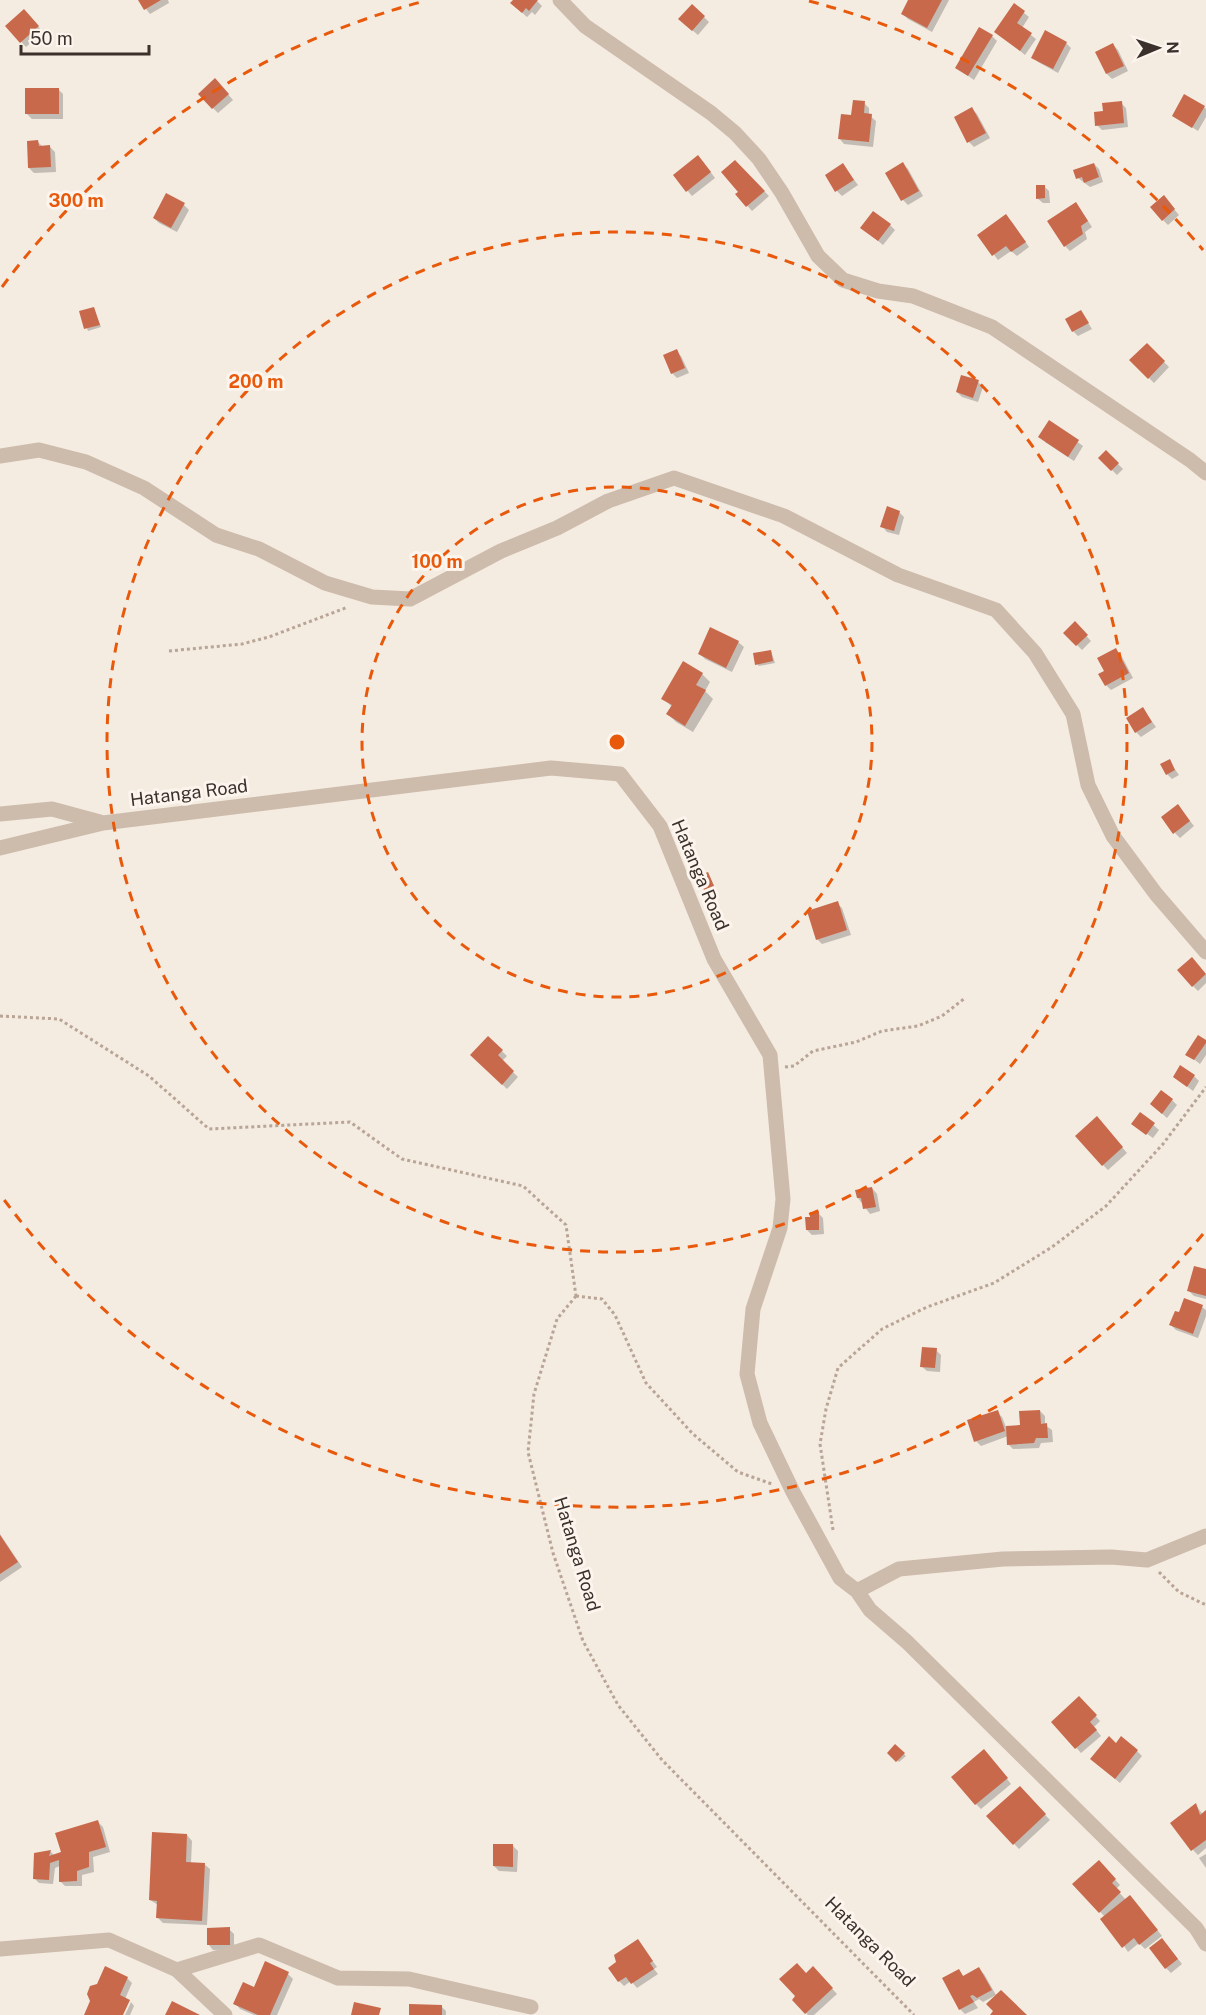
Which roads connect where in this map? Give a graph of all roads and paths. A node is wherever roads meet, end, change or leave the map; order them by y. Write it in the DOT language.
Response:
graph roads {
  1 [pos="560,0"];
  2 [pos="0,456"];
  3 [pos="1206,473"];
  4 [pos="372,597"];
  5 [pos="169,651"];
  6 [pos="0,814"];
  7 [pos="103,823"];
  8 [pos="0,848"];
  9 [pos="1206,952"];
  10 [pos="964,998"];
  11 [pos="0,1016"];
  12 [pos="772,1070"];
  13 [pos="1206,1087"];
  14 [pos="576,1296"];
  15 [pos="793,1492"];
  16 [pos="833,1533"];
  17 [pos="1206,1536"];
  18 [pos="1147,1560"];
  19 [pos="857,1591"];
  20 [pos="1206,1605"];
  21 [pos="1206,1944"];
  22 [pos="0,1949"];
  23 [pos="177,1970"];
  24 [pos="531,2007"];
  25 [pos="225,2015"];
  26 [pos="914,2015"];
  1 -- 3 [label="street"];
  2 -- 4 [label="street"];
  4 -- 5 [label="path"];
  4 -- 9 [label="street"];
  6 -- 7 [label="street"];
  7 -- 8 [label="street, Hatanga Road"];
  7 -- 12 [label="street, Hatanga Road"];
  10 -- 12 [label="path"];
  11 -- 14 [label="path"];
  12 -- 15 [label="street, Hatanga Road"];
  13 -- 16 [label="path"];
  14 -- 15 [label="path"];
  14 -- 26 [label="path, Hatanga Road"];
  15 -- 19 [label="street, Hatanga Road"];
  17 -- 18 [label="street"];
  18 -- 19 [label="street"];
  18 -- 20 [label="path"];
  19 -- 21 [label="street, Hatanga Road"];
  22 -- 23 [label="street"];
  23 -- 24 [label="street"];
  23 -- 25 [label="street"];
}
